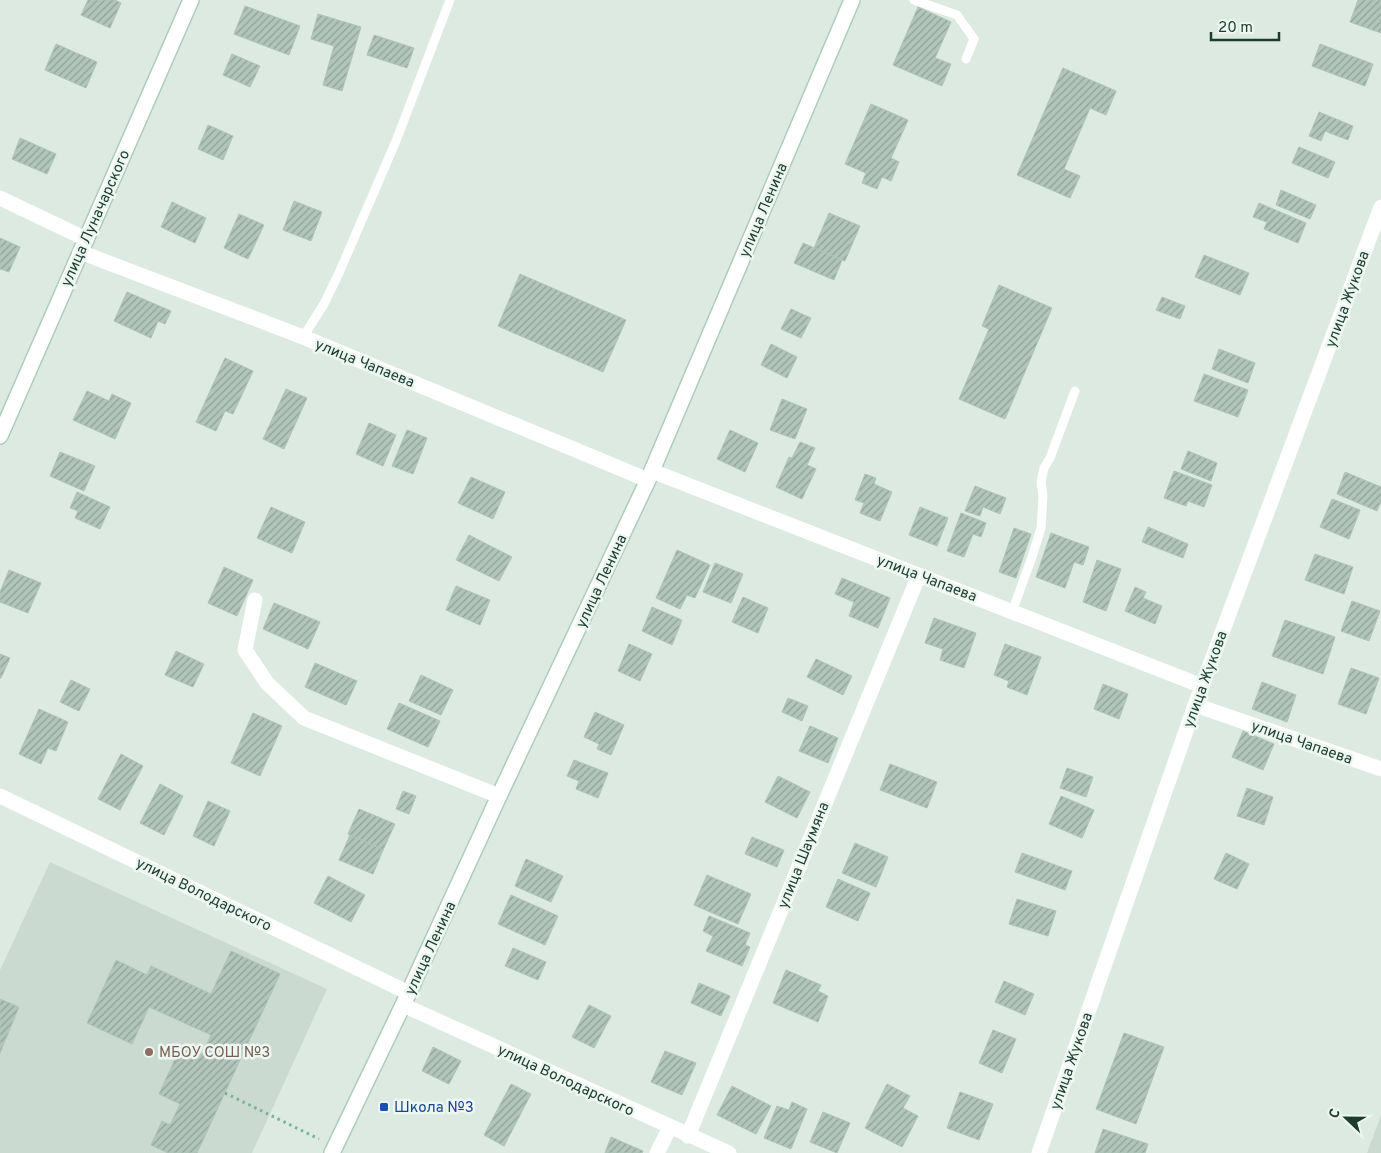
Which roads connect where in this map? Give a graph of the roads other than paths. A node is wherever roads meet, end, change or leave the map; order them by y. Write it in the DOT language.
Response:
graph roads {
  1 [pos="191,0"];
  2 [pos="450,0"];
  3 [pos="852,0"];
  4 [pos="914,0"];
  5 [pos="966,59"];
  6 [pos="0,198"];
  7 [pos="1381,208"];
  8 [pos="83,245"];
  9 [pos="303,337"];
  10 [pos="1075,391"];
  11 [pos="0,436"];
  12 [pos="650,476"];
  13 [pos="919,575"];
  14 [pos="255,600"];
  15 [pos="1012,612"];
  16 [pos="1202,686"];
  17 [pos="1195,705"];
  18 [pos="1381,769"];
  19 [pos="0,796"];
  20 [pos="499,796"];
  21 [pos="406,999"];
  22 [pos="670,1127"];
  23 [pos="688,1136"];
  24 [pos="333,1150"];
  25 [pos="657,1153"];
  26 [pos="729,1153"];
  27 [pos="1039,1153"];
  1 -- 8 [label="street, улица Луначарского"];
  2 -- 9 [label="lane"];
  3 -- 12 [label="street, улица Ленина"];
  4 -- 5 [label="lane"];
  6 -- 8 [label="street, улица Чапаева"];
  7 -- 16 [label="street, улица Жукова"];
  8 -- 9 [label="street, улица Чапаева"];
  8 -- 11 [label="street, улица Луначарского"];
  9 -- 12 [label="street, улица Чапаева"];
  10 -- 15 [label="lane"];
  12 -- 13 [label="street, улица Чапаева"];
  12 -- 20 [label="street, улица Ленина"];
  13 -- 15 [label="street, улица Чапаева"];
  13 -- 23 [label="street, улица Шаумяна"];
  14 -- 20 [label="street"];
  15 -- 16 [label="street, улица Чапаева"];
  16 -- 17 [label="street, улица Жукова"];
  17 -- 18 [label="street, улица Чапаева"];
  17 -- 27 [label="street, улица Жукова"];
  19 -- 21 [label="street, улица Володарского"];
  20 -- 21 [label="street, улица Ленина"];
  21 -- 22 [label="street, улица Володарского"];
  21 -- 24 [label="street, улица Ленина"];
  22 -- 23 [label="street, улица Володарского"];
  22 -- 25 [label="street"];
  23 -- 26 [label="street, улица Володарского"];
}
